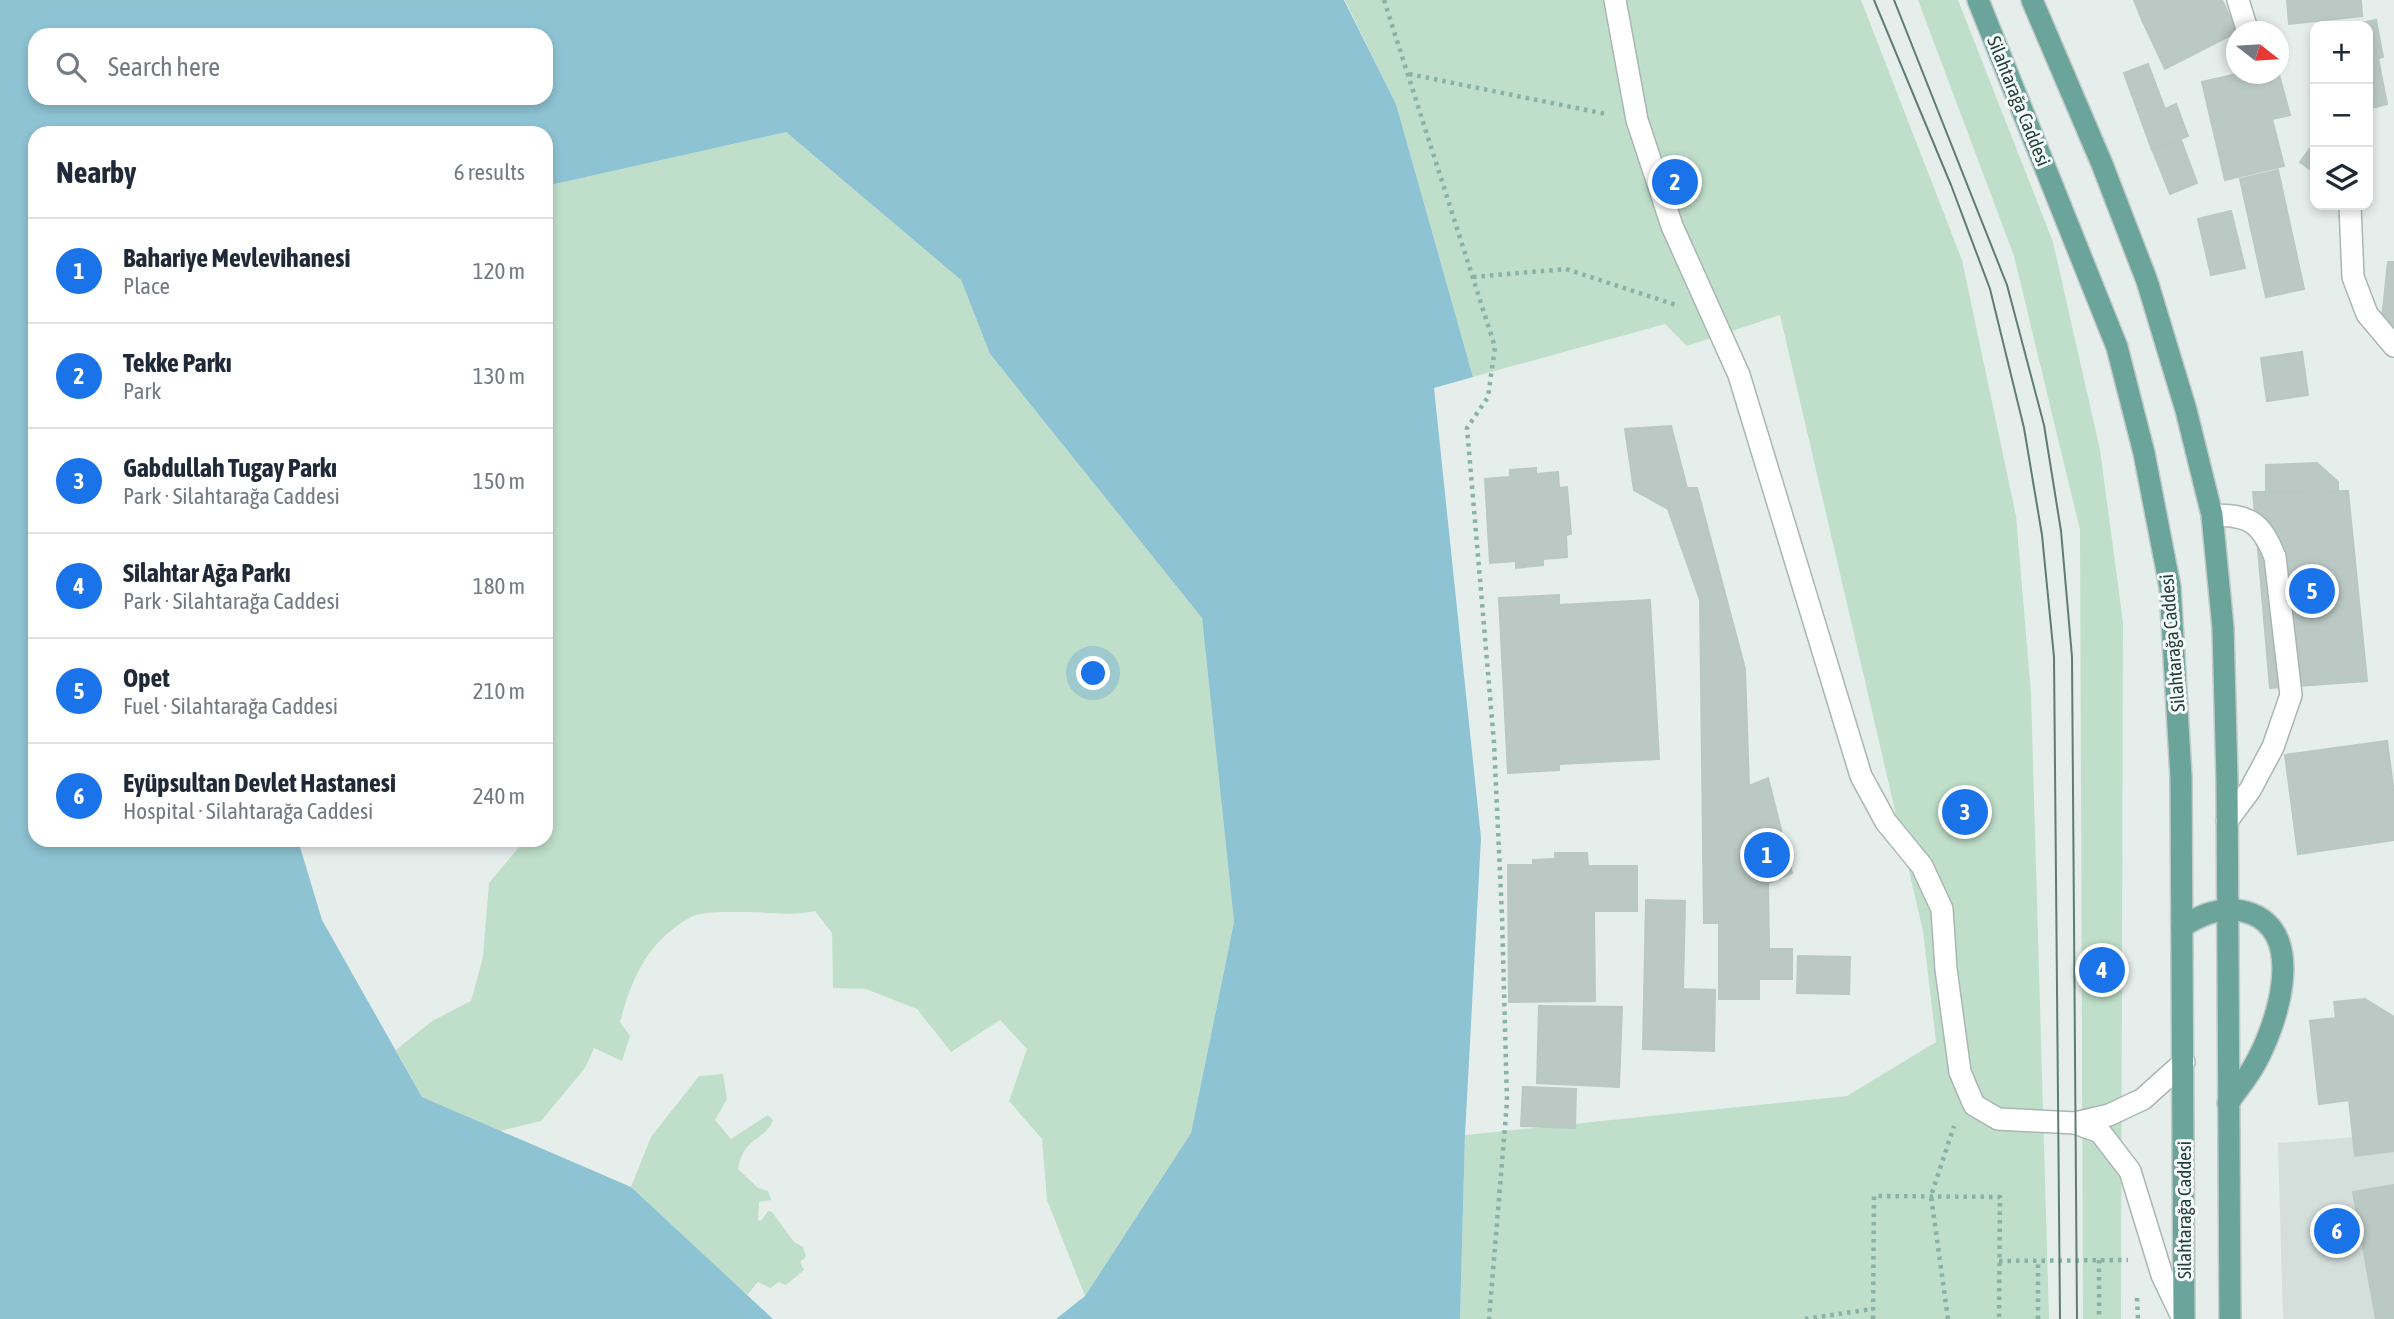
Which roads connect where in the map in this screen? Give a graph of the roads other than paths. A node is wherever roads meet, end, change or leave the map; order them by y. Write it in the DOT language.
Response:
graph roads {
  1 [pos="1615,0"];
  2 [pos="1978,0"];
  3 [pos="2032,0"];
  4 [pos="2238,0"];
  5 [pos="2244,21"];
  6 [pos="2350,210"];
  7 [pos="2394,346"];
  8 [pos="2212,514"];
  9 [pos="2227,821"];
  10 [pos="2226,910"];
  11 [pos="2182,927"];
  12 [pos="2184,1062"];
  13 [pos="2228,1103"];
  14 [pos="2075,1123"];
  15 [pos="2183,1319"];
  16 [pos="2230,1319"];
  1 -- 14 [label="street"];
  2 -- 11 [label="main road, Silahtarağa Caddesi"];
  3 -- 8 [label="main road"];
  4 -- 5 [label="street"];
  6 -- 7 [label="street"];
  8 -- 9 [label="main road"];
  8 -- 9 [label="street"];
  9 -- 10 [label="main road"];
  10 -- 11 [label="main road"];
  10 -- 13 [label="main road"];
  10 -- 13 [label="main road"];
  11 -- 12 [label="main road, Silahtarağa Caddesi"];
  12 -- 14 [label="street"];
  12 -- 15 [label="main road, Silahtarağa Caddesi"];
  13 -- 16 [label="main road"];
  14 -- 15 [label="street"];
}
